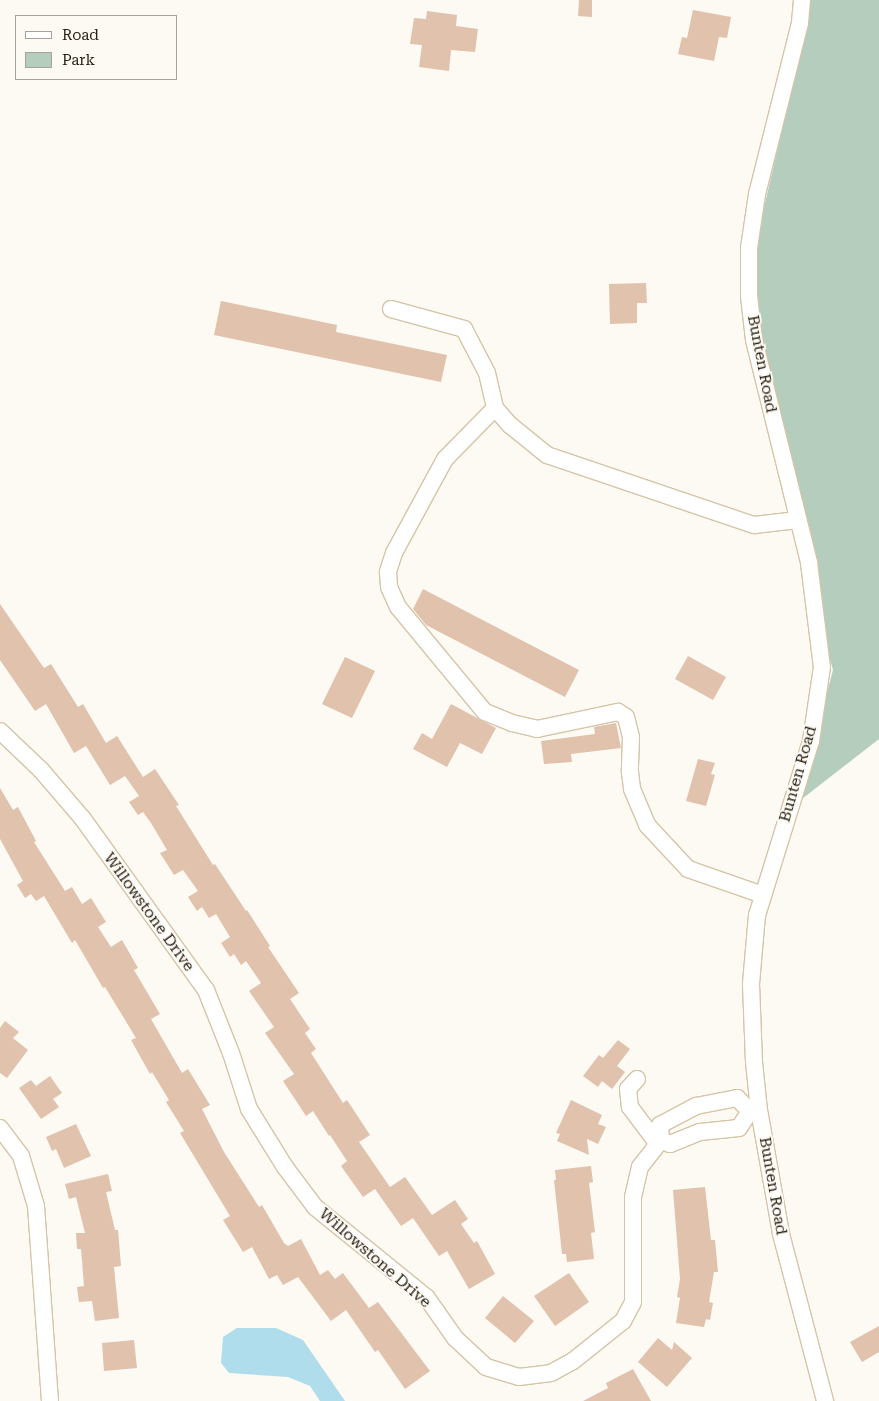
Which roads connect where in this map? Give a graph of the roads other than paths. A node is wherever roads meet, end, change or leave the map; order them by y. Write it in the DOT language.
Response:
graph roads {
  1 [pos="802,0"];
  2 [pos="391,309"];
  3 [pos="495,408"];
  4 [pos="798,520"];
  5 [pos="0,731"];
  6 [pos="763,894"];
  7 [pos="637,1079"];
  8 [pos="755,1111"];
  9 [pos="684,1112"];
  10 [pos="0,1128"];
  11 [pos="693,1134"];
  12 [pos="659,1141"];
  13 [pos="50,1401"];
  14 [pos="825,1401"];
  1 -- 4 [label="street, Bunten Road"];
  2 -- 3 [label="street"];
  3 -- 4 [label="street"];
  3 -- 6 [label="street"];
  4 -- 6 [label="street, Bunten Road"];
  5 -- 12 [label="street, Willowstone Drive"];
  6 -- 8 [label="street, Bunten Road"];
  7 -- 12 [label="street"];
  8 -- 9 [label="street, Willowstone Drive"];
  8 -- 11 [label="street"];
  8 -- 14 [label="street, Bunten Road"];
  9 -- 11 [label="street"];
  9 -- 12 [label="street, Willowstone Drive"];
  10 -- 13 [label="street"];
  11 -- 12 [label="street"];
}
